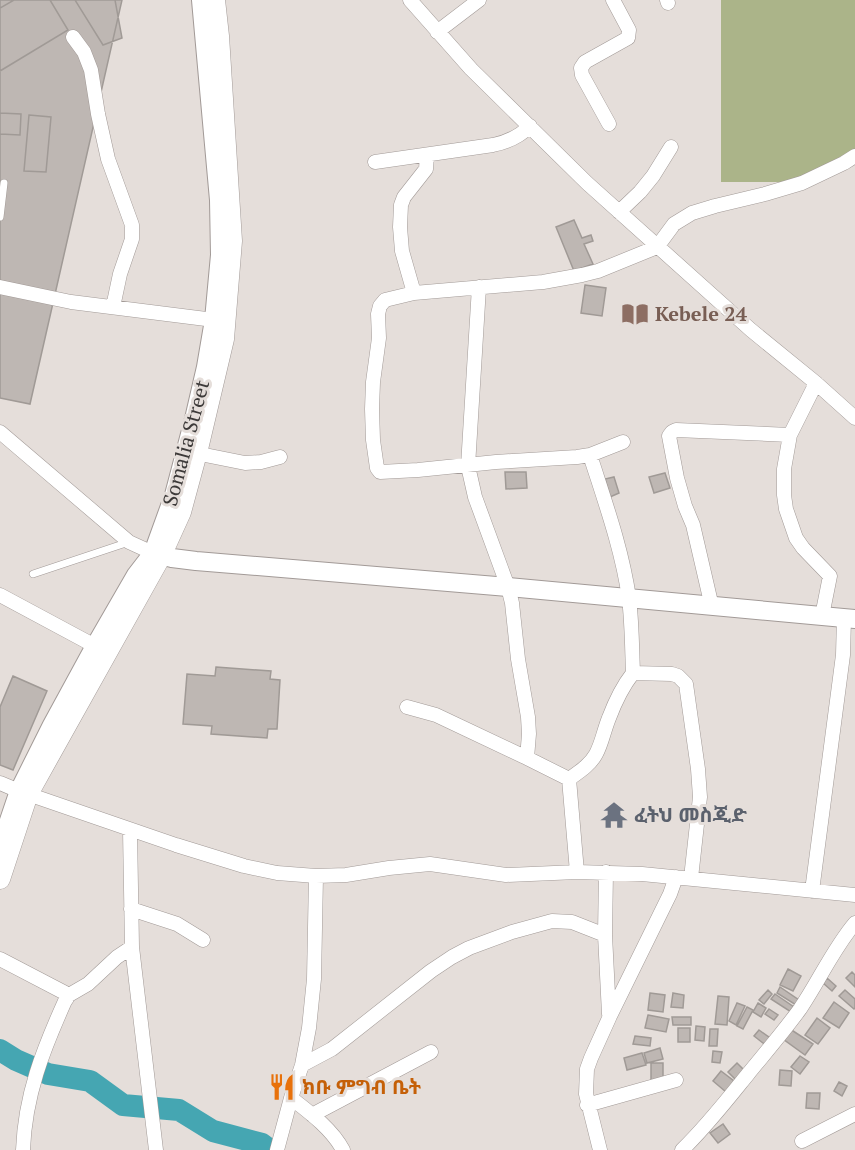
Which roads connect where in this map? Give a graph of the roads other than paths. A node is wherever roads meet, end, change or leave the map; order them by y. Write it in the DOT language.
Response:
graph roads {
  1 [pos="201,0"];
  2 [pos="215,0"];
  3 [pos="410,0"];
  4 [pos="479,0"];
  5 [pos="613,0"];
  6 [pos="437,32"];
  7 [pos="73,37"];
  8 [pos="609,124"];
  9 [pos="530,126"];
  10 [pos="671,147"];
  11 [pos="427,154"];
  12 [pos="855,156"];
  13 [pos="375,162"];
  14 [pos="4,183"];
  15 [pos="619,212"];
  16 [pos="0,218"];
  17 [pos="657,247"];
  18 [pos="0,287"];
  19 [pos="479,287"];
  20 [pos="414,293"];
  21 [pos="113,307"];
  22 [pos="214,320"];
  23 [pos="816,383"];
  24 [pos="855,418"];
  25 [pos="0,432"];
  26 [pos="790,435"];
  27 [pos="623,442"];
  28 [pos="191,452"];
  29 [pos="590,455"];
  30 [pos="280,457"];
  31 [pos="468,466"];
  32 [pos="129,542"];
  33 [pos="157,554"];
  34 [pos="33,574"];
  35 [pos="508,588"];
  36 [pos="0,595"];
  37 [pos="629,599"];
  38 [pos="712,607"];
  39 [pos="822,616"];
  40 [pos="850,618"];
  41 [pos="95,646"];
  42 [pos="633,673"];
  43 [pos="407,707"];
  44 [pos="527,758"];
  45 [pos="568,779"];
  46 [pos="0,783"];
  47 [pos="24,793"];
  48 [pos="130,830"];
  49 [pos="0,847"];
  50 [pos="577,872"];
  51 [pos="606,873"];
  52 [pos="316,876"];
  53 [pos="676,877"];
  54 [pos="691,878"];
  55 [pos="0,879"];
  56 [pos="812,891"];
  57 [pos="855,895"];
  58 [pos="131,909"];
  59 [pos="855,923"];
  60 [pos="605,935"];
  61 [pos="203,940"];
  62 [pos="132,947"];
  63 [pos="0,959"];
  64 [pos="69,995"];
  65 [pos="610,1016"];
  66 [pos="431,1052"];
  67 [pos="302,1065"];
  68 [pos="676,1080"];
  69 [pos="291,1098"];
  70 [pos="588,1105"];
  71 [pos="855,1114"];
  72 [pos="312,1115"];
  73 [pos="802,1141"];
  74 [pos="277,1149"];
  75 [pos="23,1150"];
  76 [pos="156,1150"];
  77 [pos="343,1150"];
  78 [pos="600,1150"];
  79 [pos="682,1150"];
  1 -- 22 [label="main road, Somalia Street"];
  2 -- 28 [label="main road"];
  3 -- 6 [label="street"];
  4 -- 6 [label="street"];
  5 -- 8 [label="street"];
  6 -- 9 [label="street"];
  7 -- 21 [label="street"];
  9 -- 11 [label="street"];
  9 -- 15 [label="street"];
  10 -- 15 [label="street"];
  11 -- 13 [label="street"];
  11 -- 20 [label="street"];
  12 -- 17 [label="street"];
  14 -- 16 [label="lane"];
  15 -- 17 [label="street"];
  17 -- 19 [label="street"];
  17 -- 23 [label="street"];
  18 -- 21 [label="street"];
  19 -- 20 [label="street"];
  19 -- 31 [label="street"];
  20 -- 31 [label="street"];
  21 -- 22 [label="street"];
  22 -- 28 [label="main road, Somalia Street"];
  23 -- 24 [label="street"];
  23 -- 26 [label="street"];
  25 -- 32 [label="street"];
  26 -- 38 [label="street"];
  26 -- 39 [label="street"];
  27 -- 29 [label="street"];
  28 -- 30 [label="street"];
  28 -- 33 [label="main road"];
  29 -- 31 [label="street"];
  29 -- 37 [label="street"];
  31 -- 35 [label="street"];
  32 -- 33 [label="street"];
  32 -- 34 [label="lane"];
  33 -- 35 [label="main road"];
  33 -- 41 [label="main road"];
  33 -- 47 [label="main road"];
  35 -- 37 [label="main road"];
  35 -- 44 [label="street"];
  36 -- 41 [label="street"];
  37 -- 38 [label="main road"];
  37 -- 42 [label="street"];
  38 -- 39 [label="main road"];
  39 -- 40 [label="main road"];
  40 -- 56 [label="street"];
  41 -- 47 [label="main road"];
  42 -- 45 [label="street"];
  42 -- 54 [label="street"];
  43 -- 44 [label="street"];
  44 -- 45 [label="street"];
  45 -- 50 [label="street"];
  46 -- 47 [label="street"];
  47 -- 48 [label="street"];
  47 -- 49 [label="main road"];
  47 -- 55 [label="main road"];
  48 -- 52 [label="street"];
  48 -- 58 [label="street"];
  50 -- 51 [label="street"];
  50 -- 52 [label="street"];
  51 -- 53 [label="street"];
  51 -- 60 [label="street"];
  52 -- 67 [label="street"];
  53 -- 54 [label="street"];
  53 -- 65 [label="street"];
  54 -- 56 [label="street"];
  56 -- 57 [label="street"];
  58 -- 61 [label="street"];
  58 -- 62 [label="street"];
  59 -- 79 [label="street"];
  60 -- 65 [label="street"];
  60 -- 67 [label="street"];
  62 -- 64 [label="street"];
  62 -- 76 [label="street"];
  63 -- 64 [label="street"];
  64 -- 75 [label="street"];
  65 -- 70 [label="street"];
  66 -- 72 [label="street"];
  67 -- 69 [label="street"];
  68 -- 70 [label="street"];
  69 -- 72 [label="street"];
  69 -- 74 [label="street"];
  70 -- 78 [label="street"];
  71 -- 73 [label="street"];
  72 -- 77 [label="street"];
}
